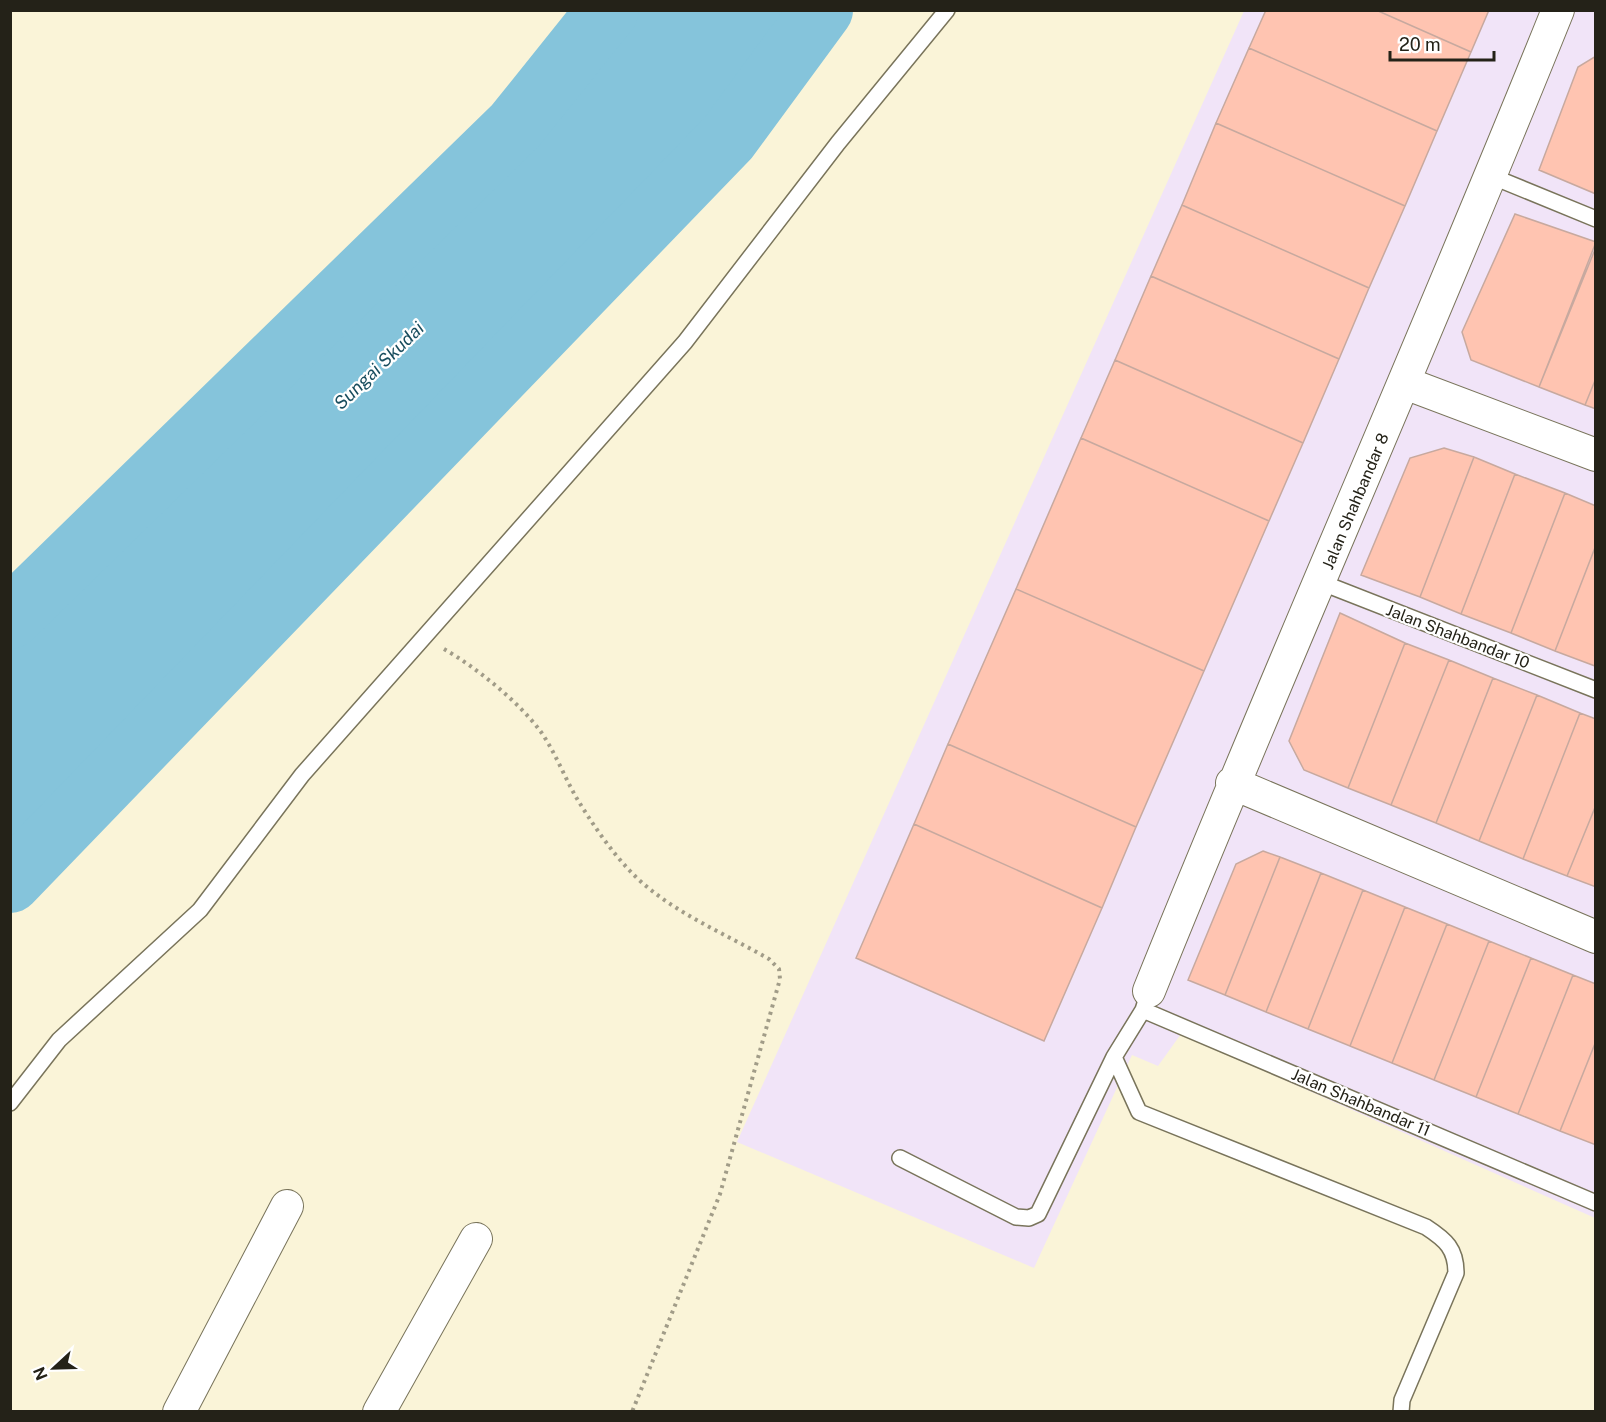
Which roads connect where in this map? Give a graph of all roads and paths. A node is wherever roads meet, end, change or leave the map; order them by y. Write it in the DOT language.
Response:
graph roads {
  1 [pos="947,10"];
  2 [pos="1558,10"];
  3 [pos="1491,176"];
  4 [pos="1596,219"];
  5 [pos="1405,383"];
  6 [pos="1596,455"];
  7 [pos="1320,582"];
  8 [pos="423,637"];
  9 [pos="1596,690"];
  10 [pos="1232,783"];
  11 [pos="1596,937"];
  12 [pos="1146,1001"];
  13 [pos="1114,1057"];
  14 [pos="10,1103"];
  15 [pos="900,1158"];
  16 [pos="1596,1203"];
  17 [pos="287,1206"];
  18 [pos="476,1239"];
  19 [pos="179,1412"];
  20 [pos="379,1412"];
  21 [pos="632,1412"];
  22 [pos="1401,1412"];
  1 -- 8 [label="lane"];
  2 -- 3 [label="street, Jalan Shahbandar 8"];
  3 -- 4 [label="lane"];
  3 -- 5 [label="street, Jalan Shahbandar 8"];
  5 -- 6 [label="street"];
  5 -- 7 [label="street, Jalan Shahbandar 8"];
  7 -- 9 [label="lane, Jalan Shahbandar 10"];
  7 -- 10 [label="street, Jalan Shahbandar 8"];
  8 -- 14 [label="lane"];
  8 -- 21 [label="path"];
  10 -- 11 [label="street"];
  10 -- 12 [label="street, Jalan Shahbandar 8"];
  12 -- 13 [label="lane"];
  12 -- 16 [label="lane, Jalan Shahbandar 11"];
  13 -- 15 [label="lane"];
  13 -- 22 [label="lane"];
  17 -- 19 [label="street"];
  18 -- 20 [label="street"];
}
